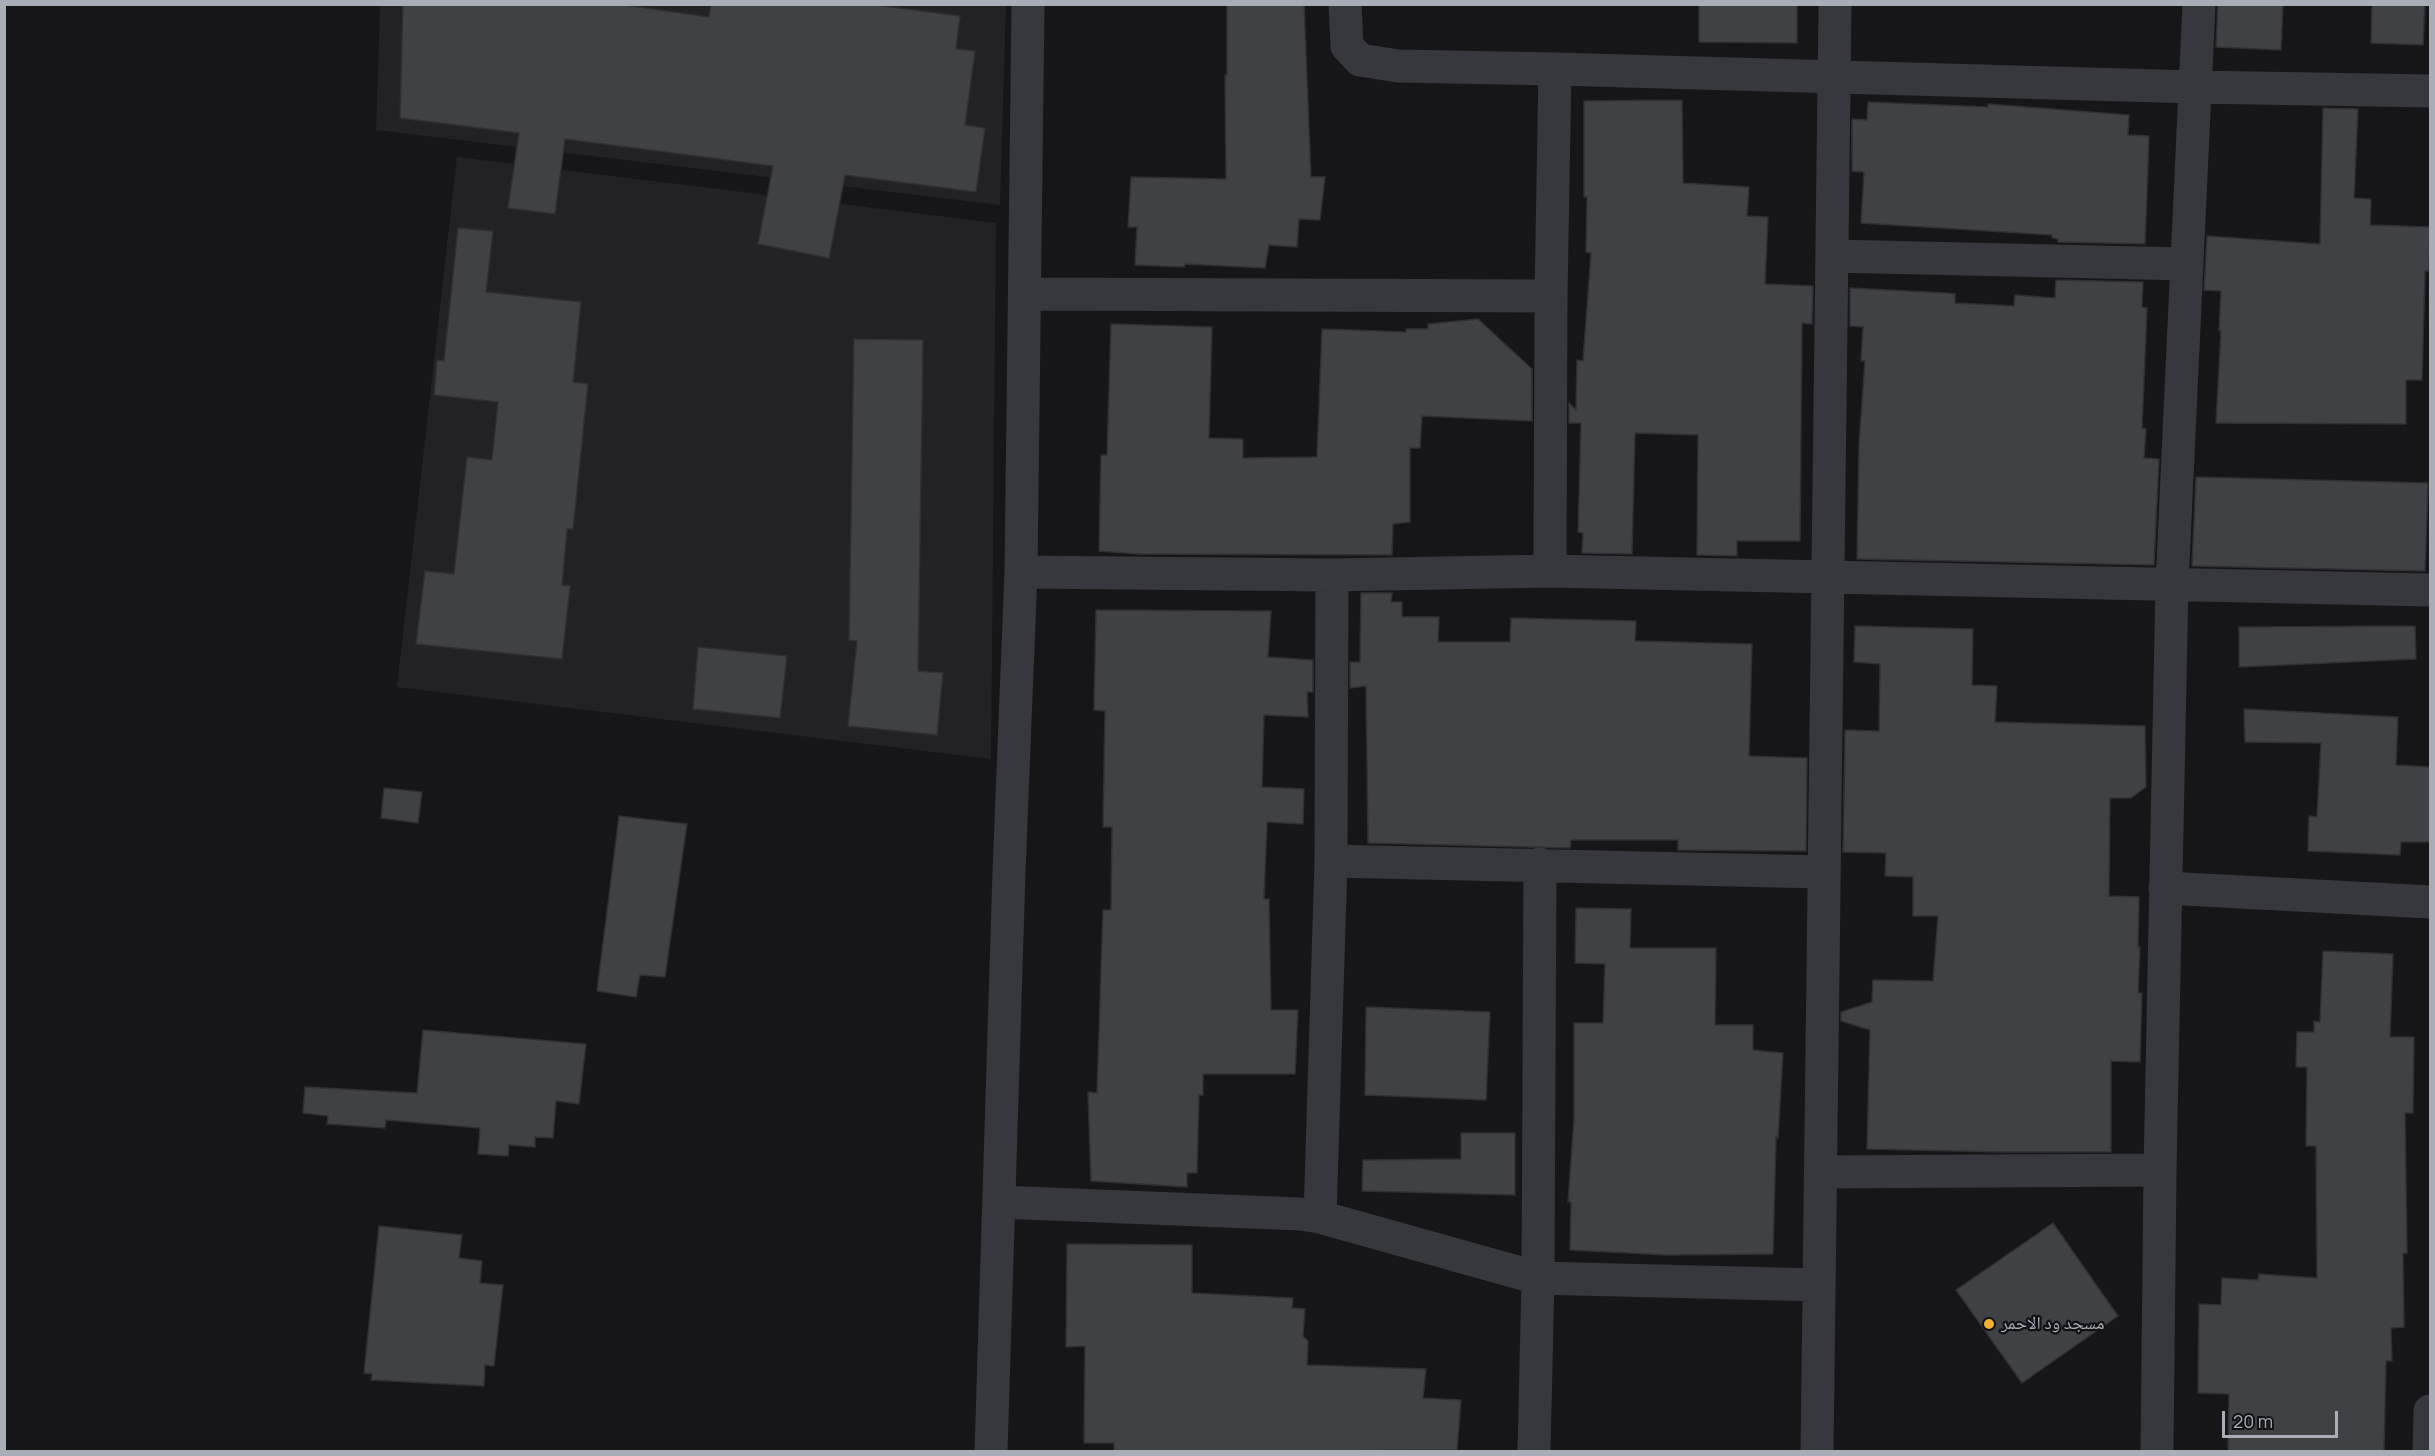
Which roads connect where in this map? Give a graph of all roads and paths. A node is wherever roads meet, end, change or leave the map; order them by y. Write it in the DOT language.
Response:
graph roads {
  1 [pos="1028,4"];
  2 [pos="1346,4"];
  3 [pos="1835,4"];
  4 [pos="2199,4"];
  5 [pos="1555,69"];
  6 [pos="1834,77"];
  7 [pos="2195,87"];
  8 [pos="2430,91"];
  9 [pos="1832,256"];
  10 [pos="2187,264"];
  11 [pos="1026,294"];
  12 [pos="1551,296"];
  13 [pos="1550,571"];
  14 [pos="1021,572"];
  15 [pos="1332,575"];
  16 [pos="1828,576"];
  17 [pos="2172,584"];
  18 [pos="2430,590"];
  19 [pos="1331,861"];
  20 [pos="1540,864"];
  21 [pos="1824,872"];
  22 [pos="2165,888"];
  23 [pos="2430,902"];
  24 [pos="2160,1170"];
  25 [pos="1821,1172"];
  26 [pos="1000,1202"];
  27 [pos="1320,1217"];
  28 [pos="1538,1278"];
  29 [pos="1819,1285"];
  30 [pos="2430,1412"];
  31 [pos="991,1452"];
  32 [pos="1534,1452"];
  33 [pos="1817,1452"];
  34 [pos="2157,1452"];
  35 [pos="2429,1452"];
  1 -- 11 [label="street"];
  2 -- 5 [label="street"];
  3 -- 6 [label="street"];
  4 -- 7 [label="street"];
  5 -- 6 [label="street"];
  5 -- 12 [label="street"];
  6 -- 7 [label="street"];
  6 -- 9 [label="street"];
  7 -- 8 [label="street"];
  7 -- 10 [label="street"];
  9 -- 10 [label="street"];
  9 -- 16 [label="street"];
  10 -- 17 [label="street"];
  11 -- 12 [label="street"];
  11 -- 14 [label="street"];
  12 -- 13 [label="street"];
  13 -- 15 [label="street"];
  13 -- 16 [label="street"];
  14 -- 15 [label="street"];
  14 -- 26 [label="street"];
  15 -- 19 [label="street"];
  16 -- 17 [label="street"];
  16 -- 21 [label="street"];
  17 -- 18 [label="street"];
  17 -- 22 [label="street"];
  19 -- 20 [label="street"];
  19 -- 27 [label="street"];
  20 -- 21 [label="street"];
  20 -- 28 [label="street"];
  21 -- 25 [label="street"];
  22 -- 23 [label="street"];
  22 -- 24 [label="street"];
  24 -- 25 [label="street"];
  24 -- 34 [label="street"];
  25 -- 29 [label="street"];
  26 -- 27 [label="street"];
  26 -- 31 [label="street"];
  27 -- 28 [label="street"];
  28 -- 29 [label="street"];
  28 -- 32 [label="street"];
  29 -- 33 [label="street"];
  30 -- 35 [label="street"];
}
